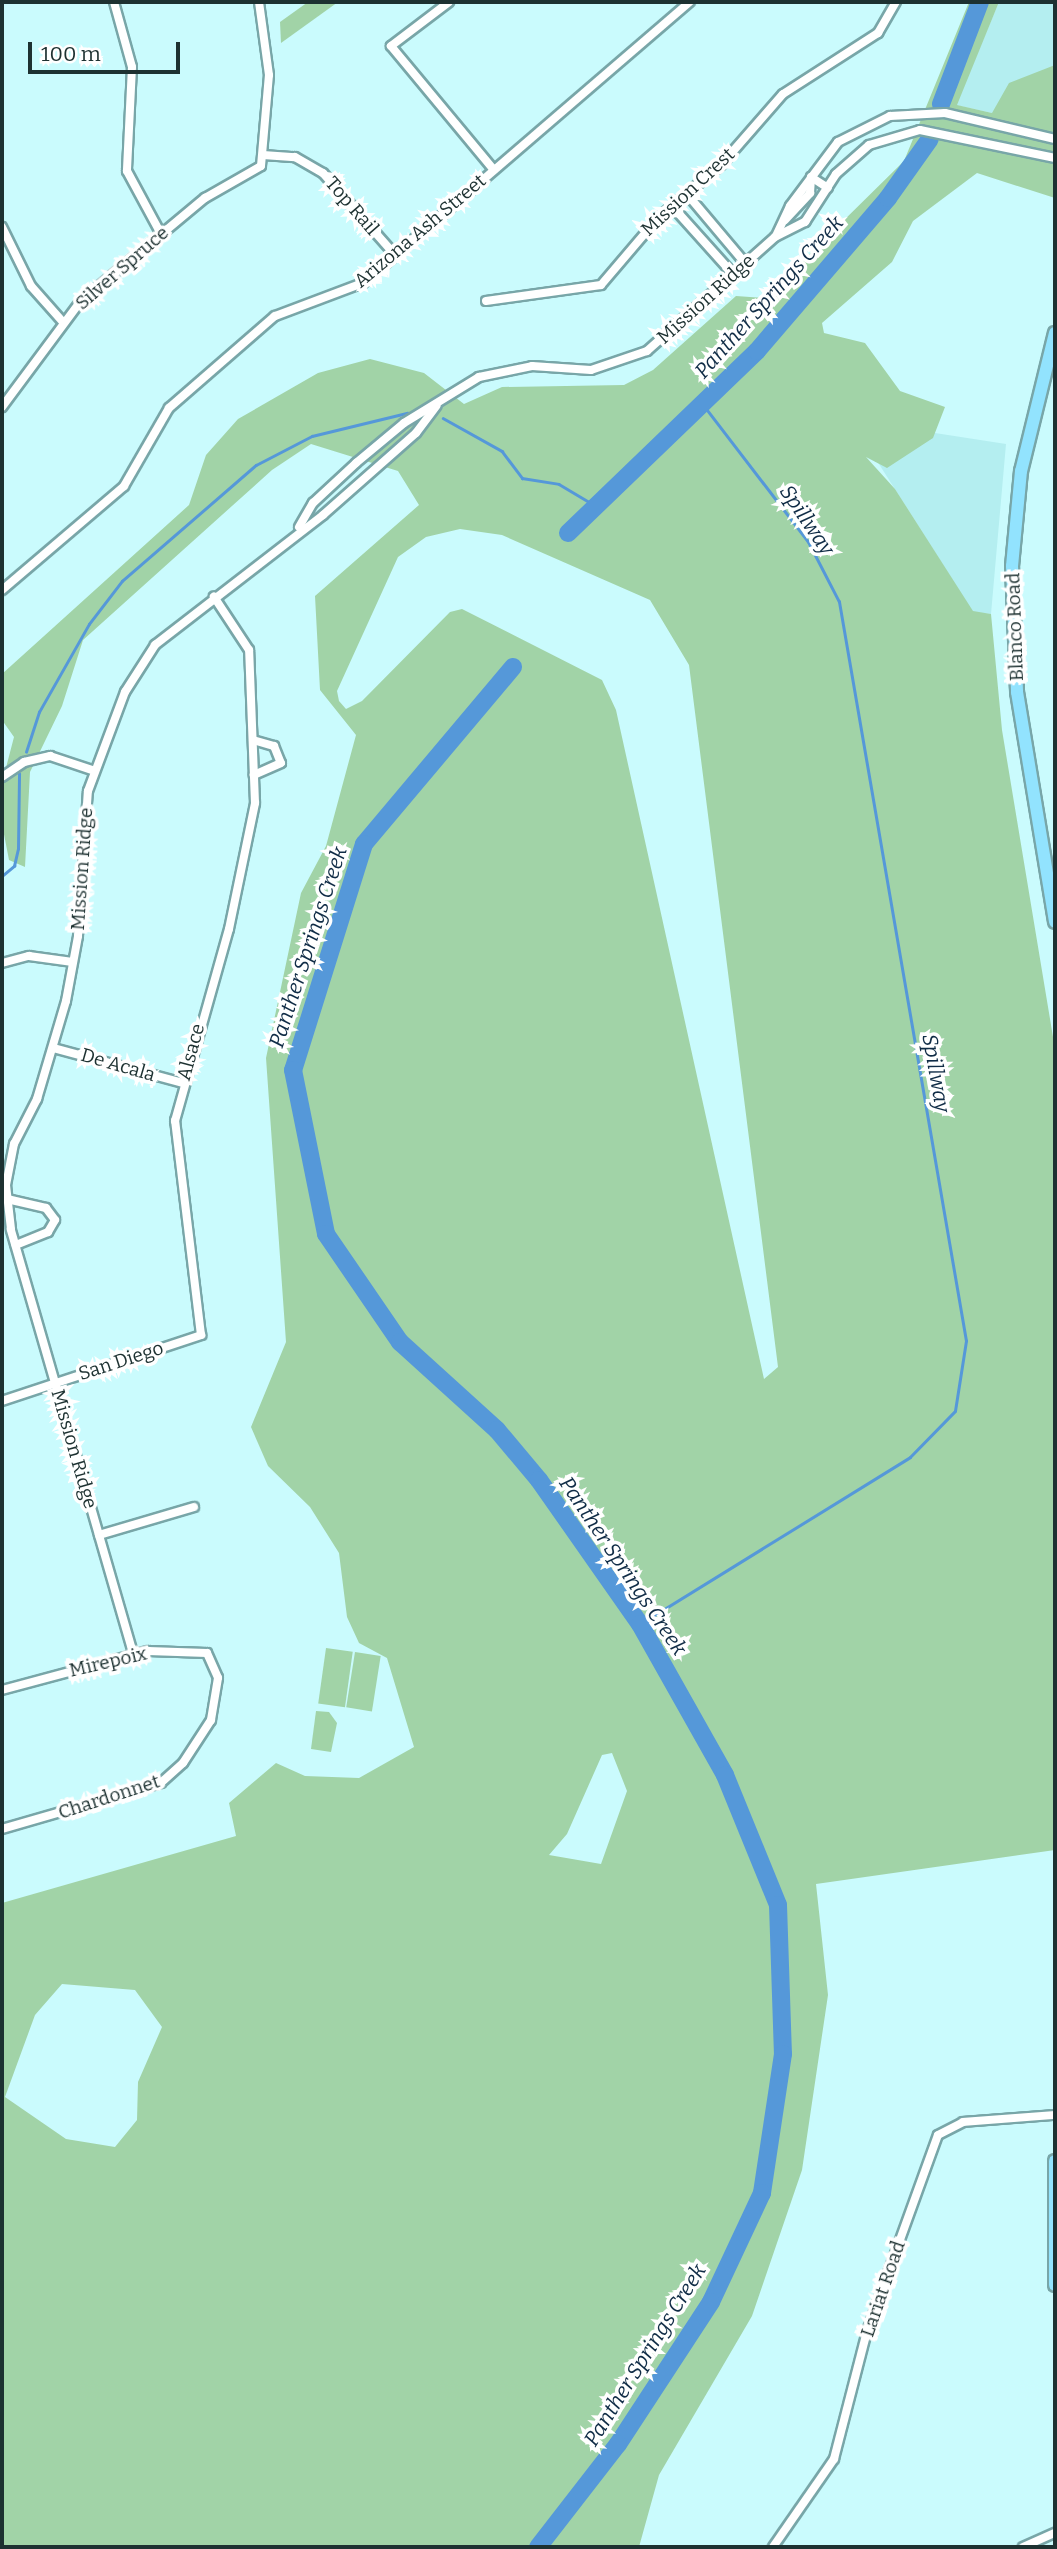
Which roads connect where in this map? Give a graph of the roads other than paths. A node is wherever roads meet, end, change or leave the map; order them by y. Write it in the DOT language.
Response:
graph roads {
  1 [pos="114,2"];
  2 [pos="258,2"];
  3 [pos="449,2"];
  4 [pos="690,2"];
  5 [pos="896,2"];
  6 [pos="1008,127"];
  7 [pos="1055,139"];
  8 [pos="1004,146"];
  9 [pos="263,155"];
  10 [pos="1055,158"];
  11 [pos="493,169"];
  12 [pos="811,177"];
  13 [pos="828,188"];
  14 [pos="687,194"];
  15 [pos="672,206"];
  16 [pos="2,227"];
  17 [pos="161,234"];
  18 [pos="775,237"];
  19 [pos="395,255"];
  20 [pos="746,264"];
  21 [pos="734,275"];
  22 [pos="486,301"];
  23 [pos="62,321"];
  24 [pos="1055,333"];
  25 [pos="436,406"];
  26 [pos="2,407"];
  27 [pos="378,444"];
  28 [pos="388,458"];
  29 [pos="332,485"];
  30 [pos="342,498"];
  31 [pos="299,527"];
  32 [pos="2,590"];
  33 [pos="214,597"];
  34 [pos="253,740"];
  35 [pos="95,771"];
  36 [pos="254,775"];
  37 [pos="2,777"];
  38 [pos="1055,922"];
  39 [pos="73,962"];
  40 [pos="2,963"];
  41 [pos="53,1048"];
  42 [pos="183,1083"];
  43 [pos="4,1186"];
  44 [pos="7,1199"];
  45 [pos="16,1245"];
  46 [pos="201,1335"];
  47 [pos="54,1382"];
  48 [pos="2,1401"];
  49 [pos="194,1507"];
  50 [pos="99,1535"];
  51 [pos="133,1653"];
  52 [pos="214,1660"];
  53 [pos="2,1688"];
  54 [pos="2,1829"];
  55 [pos="1055,2115"];
  56 [pos="1055,2161"];
  57 [pos="1054,2212"];
  58 [pos="1055,2285"];
  59 [pos="1055,2533"];
  60 [pos="777,2546"];
  61 [pos="1023,2547"];
  1 -- 17 [label="street"];
  2 -- 9 [label="street"];
  3 -- 11 [label="street"];
  4 -- 11 [label="street, Arizona Ash Street"];
  5 -- 14 [label="street, Mission Crest"];
  6 -- 7 [label="street, Mission Ridge"];
  6 -- 8 [label="street"];
  6 -- 12 [label="street, Mission Ridge"];
  8 -- 10 [label="street, Mission Ridge"];
  8 -- 13 [label="street, Mission Ridge"];
  9 -- 17 [label="street, Silver Spruce"];
  9 -- 19 [label="street, Top Rail"];
  11 -- 19 [label="street, Arizona Ash Street"];
  12 -- 13 [label="street"];
  12 -- 18 [label="street, Mission Ridge"];
  13 -- 18 [label="street, Mission Ridge"];
  14 -- 15 [label="street, Mission Crest"];
  14 -- 20 [label="street"];
  15 -- 21 [label="street"];
  15 -- 22 [label="street, Mission Crest"];
  16 -- 23 [label="street"];
  17 -- 23 [label="street, Silver Spruce"];
  18 -- 20 [label="street, Mission Ridge"];
  19 -- 32 [label="street, Arizona Ash Street"];
  20 -- 21 [label="street, Mission Ridge"];
  21 -- 25 [label="street, Mission Ridge"];
  23 -- 26 [label="street, Silver Spruce"];
  24 -- 38 [label="main road, Blanco Road"];
  25 -- 27 [label="street, Mission Ridge"];
  25 -- 28 [label="street, Mission Ridge"];
  27 -- 28 [label="street"];
  27 -- 29 [label="street, Mission Ridge"];
  28 -- 30 [label="street, Mission Ridge"];
  29 -- 30 [label="street"];
  29 -- 31 [label="street, Mission Ridge"];
  30 -- 31 [label="street, Mission Ridge"];
  31 -- 33 [label="street, Mission Ridge"];
  33 -- 34 [label="street, Alsace"];
  33 -- 35 [label="street, Mission Ridge"];
  34 -- 36 [label="street, Alsace"];
  34 -- 36 [label="street"];
  35 -- 37 [label="street"];
  35 -- 39 [label="street, Mission Ridge"];
  36 -- 42 [label="street, Alsace"];
  39 -- 40 [label="street"];
  39 -- 41 [label="street, Mission Ridge"];
  41 -- 42 [label="street, De Acala"];
  41 -- 43 [label="street, Mission Ridge"];
  42 -- 46 [label="street, Alsace"];
  43 -- 44 [label="street, Mission Ridge"];
  44 -- 45 [label="street, Mission Ridge"];
  44 -- 45 [label="street"];
  45 -- 47 [label="street, Mission Ridge"];
  46 -- 47 [label="street, San Diego"];
  47 -- 48 [label="street, San Diego"];
  47 -- 50 [label="street, Mission Ridge"];
  49 -- 50 [label="street"];
  50 -- 51 [label="street, Mission Ridge"];
  51 -- 52 [label="street, Mirepoix"];
  51 -- 53 [label="street, Mirepoix"];
  52 -- 54 [label="street, Chardonnet"];
  55 -- 60 [label="street, Lariat Road"];
  56 -- 57 [label="main road"];
  57 -- 58 [label="main road"];
  59 -- 61 [label="street"];
}
